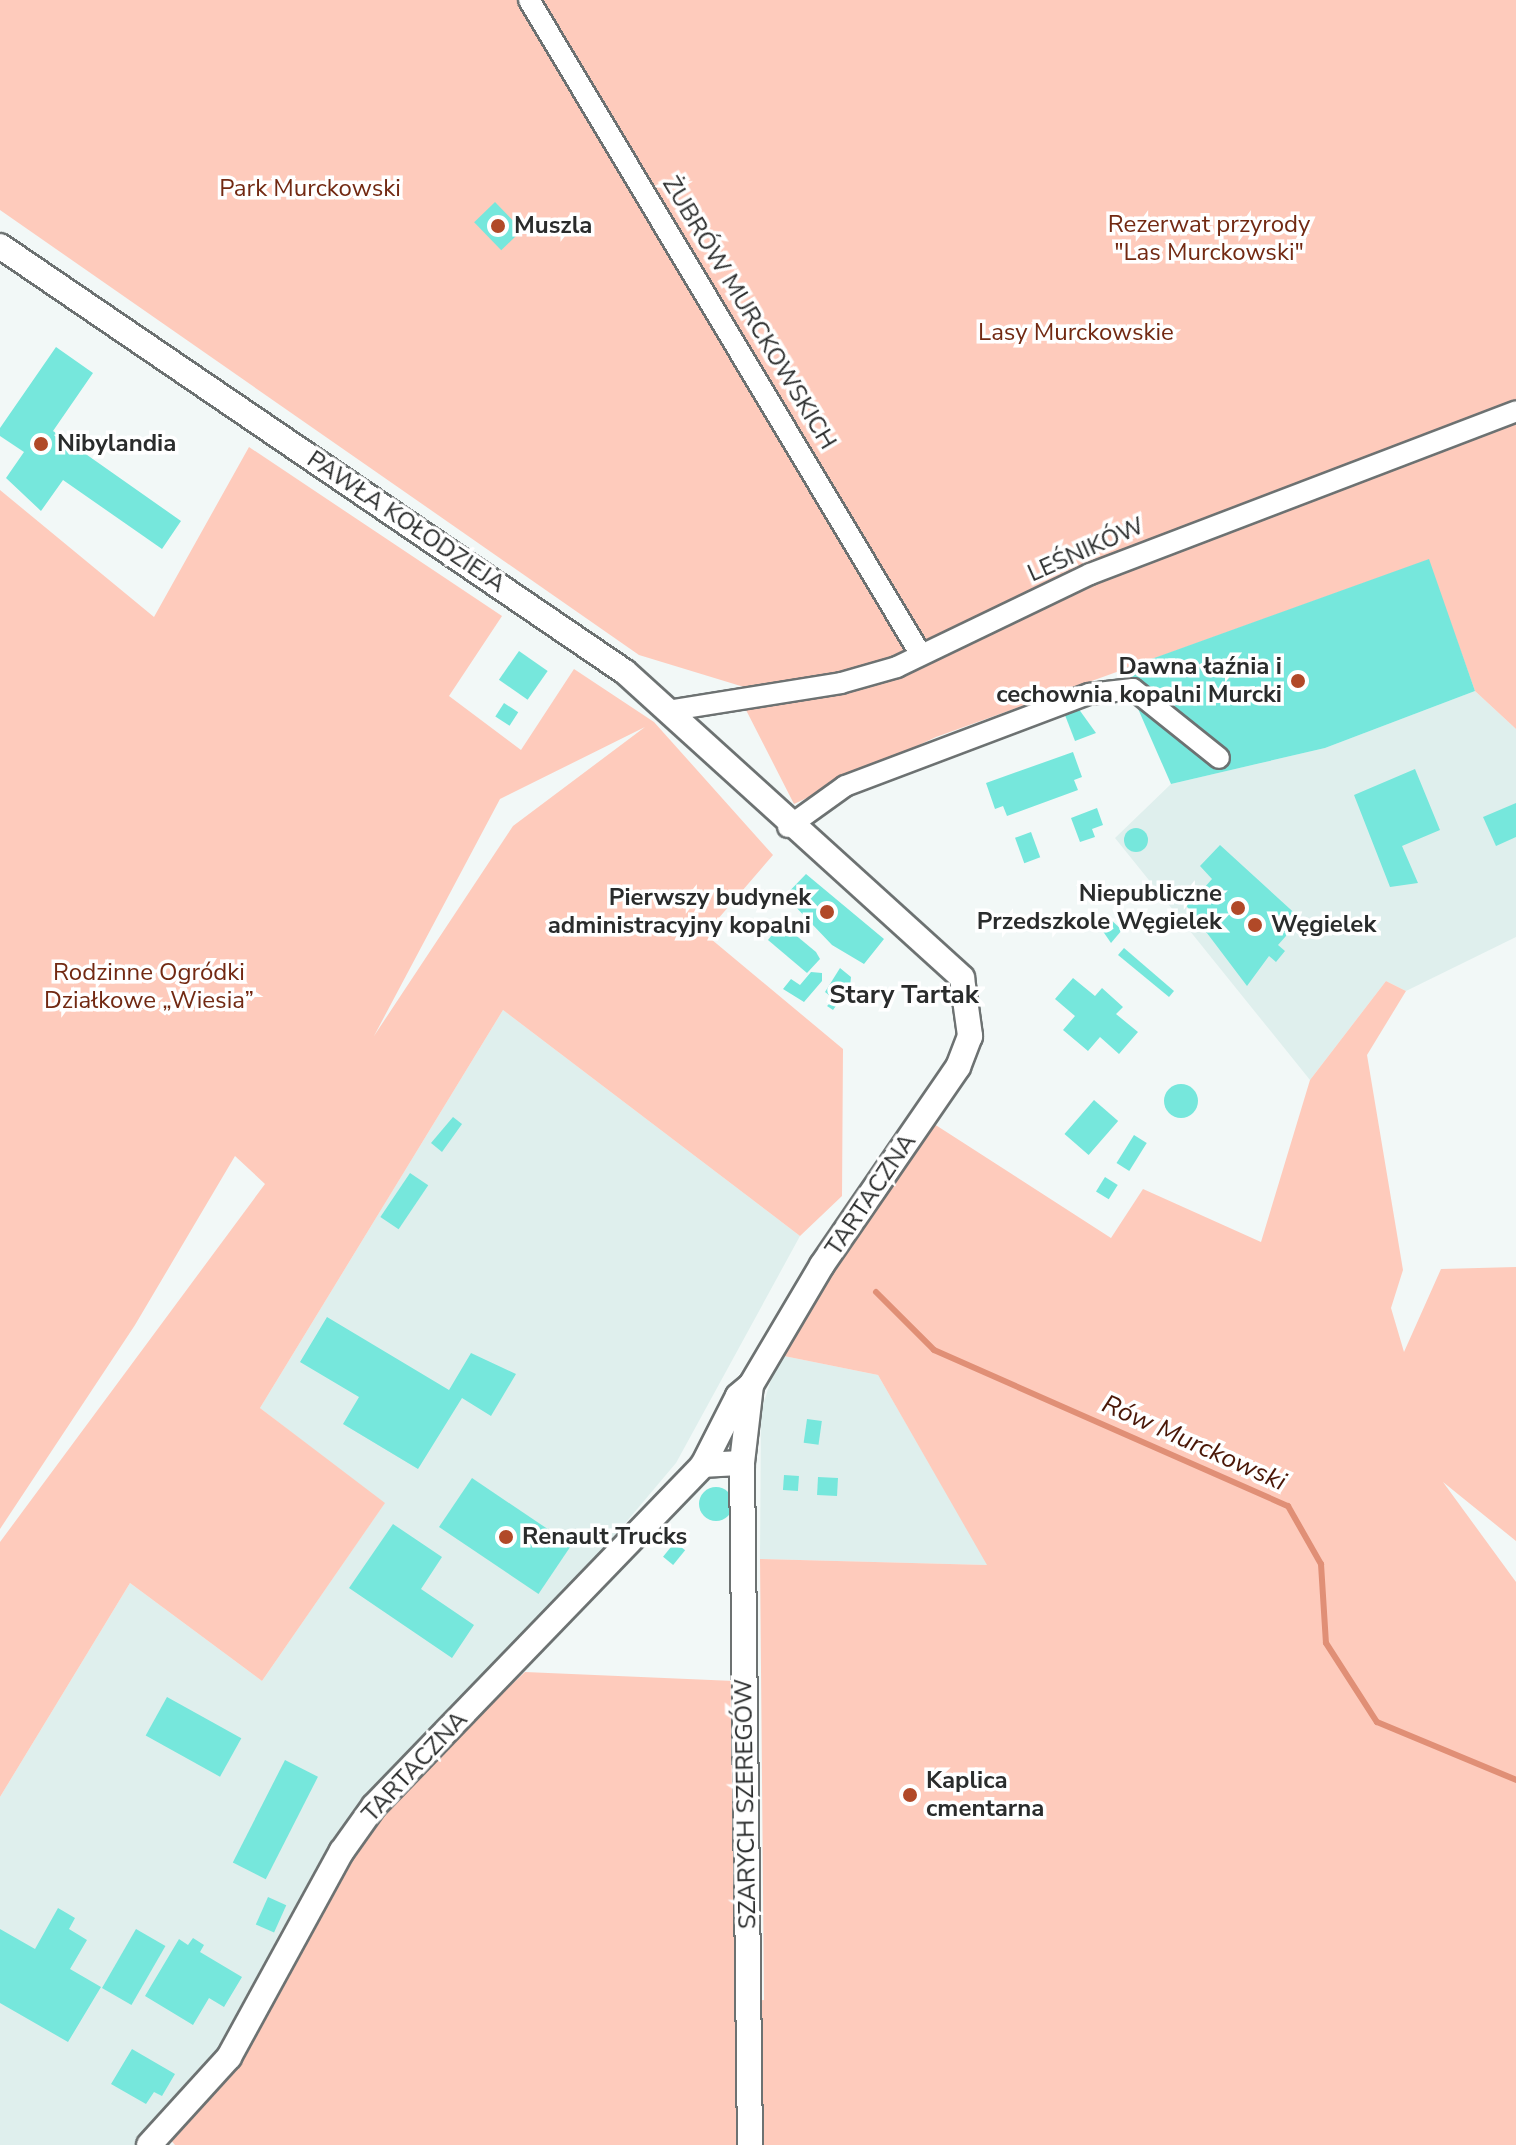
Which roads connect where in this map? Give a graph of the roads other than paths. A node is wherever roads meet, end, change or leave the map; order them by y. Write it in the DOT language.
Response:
graph roads {
  1 [pos="529,0"];
  2 [pos="0,246"];
  3 [pos="1516,411"];
  4 [pos="921,655"];
  5 [pos="673,710"];
  6 [pos="1219,758"];
  7 [pos="788,827"];
  8 [pos="969,1000"];
  9 [pos="751,1385"];
  10 [pos="742,1463"];
  11 [pos="703,1465"];
  12 [pos="149,2145"];
  13 [pos="750,2145"];
  1 -- 4 [label="street, ŻUBRÓW MURCKOWSKICH"];
  2 -- 5 [label="street, PAWŁA KOŁODZIEJA"];
  3 -- 4 [label="street, LEŚNIKÓW"];
  4 -- 5 [label="street, LEŚNIKÓW"];
  5 -- 7 [label="street, PAWŁA KOŁODZIEJA"];
  6 -- 7 [label="street"];
  7 -- 8 [label="street, PAWŁA KOŁODZIEJA"];
  8 -- 9 [label="street, TARTACZNA"];
  9 -- 10 [label="street, TARTACZNA"];
  9 -- 11 [label="street, TARTACZNA"];
  10 -- 11 [label="street"];
  10 -- 13 [label="street, SZARYCH SZEREGÓW"];
  11 -- 12 [label="street, TARTACZNA"];
}
